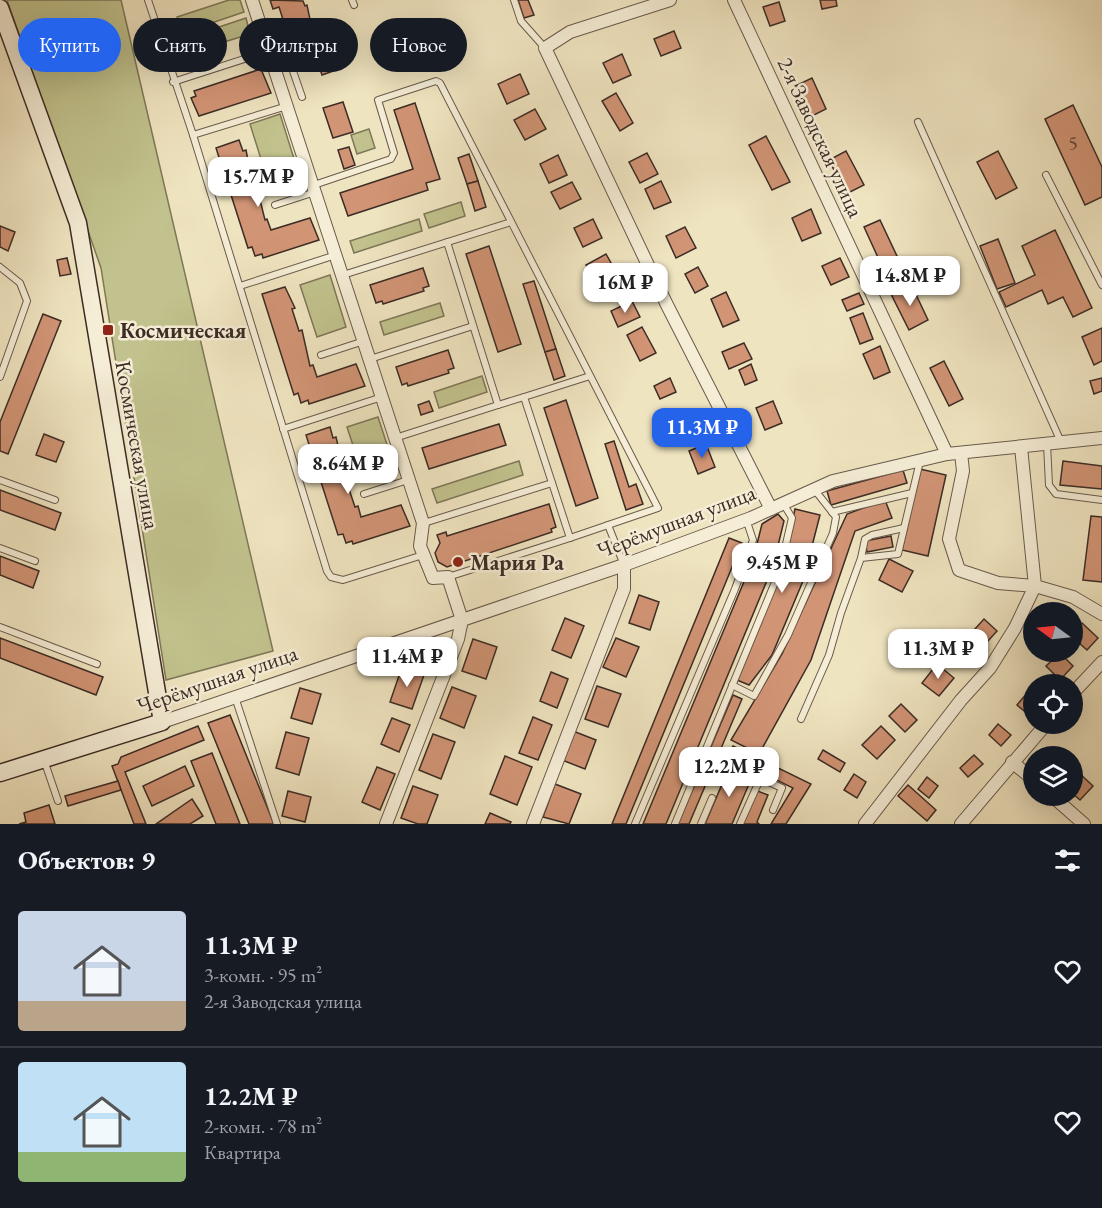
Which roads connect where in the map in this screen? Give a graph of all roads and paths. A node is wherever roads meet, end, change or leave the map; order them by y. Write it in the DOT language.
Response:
graph roads {
  1 [pos="148,0"];
  2 [pos="252,0"];
  3 [pos="514,0"];
  4 [pos="734,0"];
  5 [pos="664,1"];
  6 [pos="0,8"];
  7 [pos="258,18"];
  8 [pos="545,48"];
  9 [pos="239,61"];
  10 [pos="277,72"];
  11 [pos="293,72"];
  12 [pos="173,82"];
  13 [pos="302,97"];
  14 [pos="288,106"];
  15 [pos="918,122"];
  16 [pos="193,135"];
  17 [pos="1047,175"];
  18 [pos="315,188"];
  19 [pos="274,205"];
  20 [pos="512,222"];
  21 [pos="447,242"];
  22 [pos="336,255"];
  23 [pos="0,267"];
  24 [pos="343,275"];
  25 [pos="1102,285"];
  26 [pos="240,286"];
  27 [pos="473,326"];
  28 [pos="364,341"];
  29 [pos="321,355"];
  30 [pos="370,359"];
  31 [pos="590,376"];
  32 [pos="0,377"];
  33 [pos="382,397"];
  34 [pos="524,397"];
  35 [pos="498,405"];
  36 [pos="283,429"];
  37 [pos="395,438"];
  38 [pos="1102,438"];
  39 [pos="1061,443"];
  40 [pos="1047,444"];
  41 [pos="1021,447"];
  42 [pos="962,453"];
  43 [pos="947,454"];
  44 [pos="920,461"];
  45 [pos="0,480"];
  46 [pos="409,480"];
  47 [pos="552,483"];
  48 [pos="814,489"];
  49 [pos="912,493"];
  50 [pos="364,494"];
  51 [pos="55,500"];
  52 [pos="1102,500"];
  53 [pos="783,503"];
  54 [pos="771,509"];
  55 [pos="832,512"];
  56 [pos="746,519"];
  57 [pos="423,524"];
  58 [pos="608,525"];
  59 [pos="904,528"];
  60 [pos="570,538"];
  61 [pos="0,548"];
  62 [pos="423,555"];
  63 [pos="861,558"];
  64 [pos="35,561"];
  65 [pos="624,565"];
  66 [pos="448,577"];
  67 [pos="1035,586"];
  68 [pos="1102,614"];
  69 [pos="462,620"];
  70 [pos="0,627"];
  71 [pos="97,664"];
  72 [pos="1100,668"];
  73 [pos="1083,684"];
  74 [pos="732,685"];
  75 [pos="235,697"];
  76 [pos="801,719"];
  77 [pos="162,722"];
  78 [pos="1037,734"];
  79 [pos="44,759"];
  80 [pos="1012,762"];
  81 [pos="733,766"];
  82 [pos="4,769"];
  83 [pos="1023,771"];
  84 [pos="760,777"];
  85 [pos="712,798"];
  86 [pos="58,801"];
  87 [pos="1064,806"];
  88 [pos="773,810"];
  89 [pos="277,824"];
  90 [pos="386,824"];
  91 [pos="533,824"];
  92 [pos="635,824"];
  93 [pos="675,824"];
  94 [pos="701,824"];
  95 [pos="740,824"];
  96 [pos="865,824"];
  97 [pos="961,824"];
  98 [pos="1084,824"];
  1 -- 12 [label="lane"];
  2 -- 7 [label="street"];
  3 -- 8 [label="lane"];
  4 -- 43 [label="street, 2-я Заводская улица"];
  5 -- 8 [label="street"];
  6 -- 77 [label="street, Космическая улица"];
  8 -- 54 [label="street"];
  9 -- 12 [label="lane"];
  10 -- 14 [label="street"];
  11 -- 13 [label="lane"];
  12 -- 16 [label="lane"];
  14 -- 16 [label="lane"];
  14 -- 18 [label="street"];
  15 -- 39 [label="lane"];
  16 -- 26 [label="lane"];
  17 -- 25 [label="lane"];
  18 -- 19 [label="lane"];
  18 -- 20 [label="lane"];
  18 -- 22 [label="street"];
  20 -- 21 [label="lane"];
  20 -- 31 [label="lane"];
  21 -- 24 [label="lane"];
  21 -- 27 [label="lane"];
  22 -- 24 [label="street"];
  22 -- 26 [label="lane"];
  23 -- 32 [label="lane"];
  24 -- 28 [label="street"];
  26 -- 36 [label="lane"];
  27 -- 30 [label="lane"];
  27 -- 35 [label="lane"];
  28 -- 29 [label="lane"];
  28 -- 30 [label="street"];
  30 -- 33 [label="street"];
  31 -- 34 [label="lane"];
  31 -- 58 [label="lane"];
  33 -- 36 [label="lane"];
  33 -- 37 [label="street"];
  34 -- 35 [label="lane"];
  34 -- 47 [label="lane"];
  35 -- 37 [label="lane"];
  36 -- 62 [label="lane"];
  37 -- 46 [label="street"];
  38 -- 39 [label="street, Черёмушная улица"];
  39 -- 40 [label="street, Черёмушная улица"];
  40 -- 41 [label="street, Черёмушная улица"];
  40 -- 52 [label="lane"];
  41 -- 42 [label="street, Черёмушная улица"];
  41 -- 67 [label="street"];
  42 -- 43 [label="street, Черёмушная улица"];
  42 -- 67 [label="street"];
  43 -- 44 [label="street, Черёмушная улица"];
  44 -- 48 [label="street, Черёмушная улица"];
  44 -- 49 [label="lane"];
  45 -- 51 [label="lane"];
  46 -- 50 [label="lane"];
  46 -- 57 [label="street"];
  47 -- 57 [label="lane"];
  47 -- 60 [label="lane"];
  48 -- 53 [label="street, Черёмушная улица"];
  48 -- 55 [label="lane"];
  49 -- 55 [label="lane"];
  49 -- 59 [label="lane"];
  53 -- 54 [label="street, Черёмушная улица"];
  53 -- 74 [label="lane"];
  54 -- 56 [label="street, Черёмушная улица"];
  55 -- 74 [label="lane"];
  56 -- 65 [label="street, Черёмушная улица"];
  56 -- 92 [label="lane"];
  57 -- 62 [label="street"];
  58 -- 60 [label="lane"];
  58 -- 65 [label="lane"];
  59 -- 63 [label="lane"];
  59 -- 63 [label="lane"];
  60 -- 66 [label="lane"];
  61 -- 64 [label="lane"];
  62 -- 66 [label="street"];
  63 -- 76 [label="lane"];
  65 -- 69 [label="street, Черёмушная улица"];
  65 -- 91 [label="street"];
  66 -- 69 [label="street"];
  67 -- 68 [label="street"];
  67 -- 96 [label="street"];
  69 -- 75 [label="street, Черёмушная улица"];
  69 -- 90 [label="street"];
  70 -- 71 [label="lane"];
  72 -- 73 [label="street"];
  74 -- 93 [label="lane"];
  75 -- 77 [label="street, Черёмушная улица"];
  75 -- 89 [label="lane"];
  77 -- 79 [label="street, Черёмушная улица"];
  78 -- 80 [label="street"];
  79 -- 82 [label="street, Черёмушная улица"];
  79 -- 86 [label="lane"];
  80 -- 83 [label="street"];
  80 -- 97 [label="street"];
  81 -- 84 [label="lane"];
  84 -- 88 [label="lane"];
  84 -- 95 [label="lane"];
  85 -- 94 [label="lane"];
  87 -- 98 [label="street"];
}
